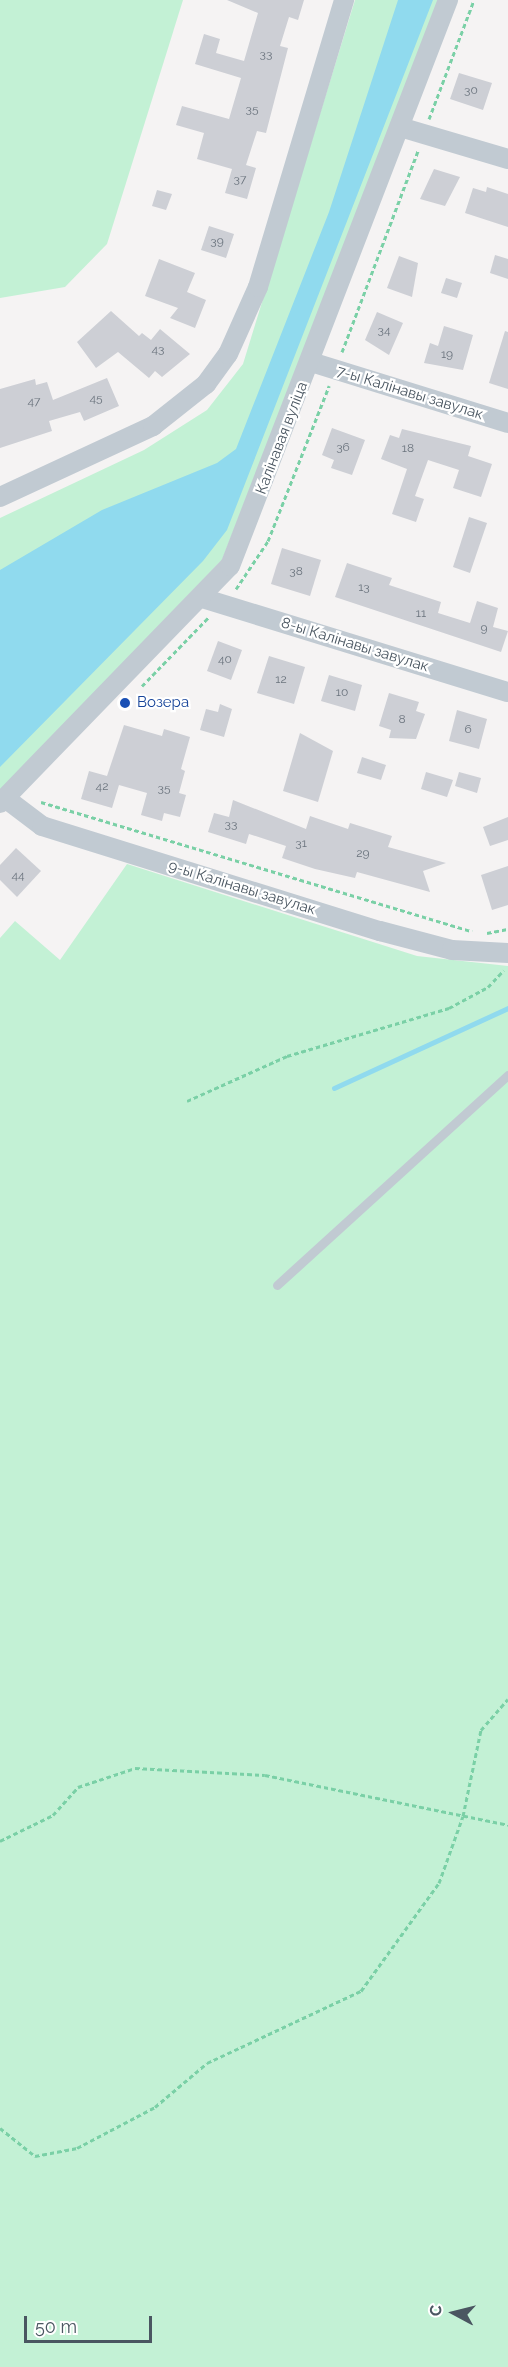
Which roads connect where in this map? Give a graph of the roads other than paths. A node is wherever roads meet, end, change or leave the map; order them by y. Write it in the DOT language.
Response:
graph roads {
  1 [pos="344,0"];
  2 [pos="448,0"];
  3 [pos="400,127"];
  4 [pos="508,159"];
  5 [pos="311,362"];
  6 [pos="508,423"];
  7 [pos="0,497"];
  8 [pos="202,598"];
  9 [pos="508,692"];
  10 [pos="3,800"];
  11 [pos="499,954"];
  12 [pos="508,1076"];
  13 [pos="277,1285"];
  1 -- 7 [label="street"];
  2 -- 3 [label="street, Калінавая вуліца"];
  3 -- 4 [label="street"];
  3 -- 5 [label="street, Калінавая вуліца"];
  5 -- 6 [label="street, 7-ы Калінавы завулак"];
  5 -- 8 [label="street, Калінавая вуліца"];
  8 -- 9 [label="street, 8-ы Калінавы завулак"];
  8 -- 10 [label="street, Калінавая вуліца"];
  10 -- 11 [label="street, 9-ы Калінавы завулак"];
  12 -- 13 [label="lane"];
}
